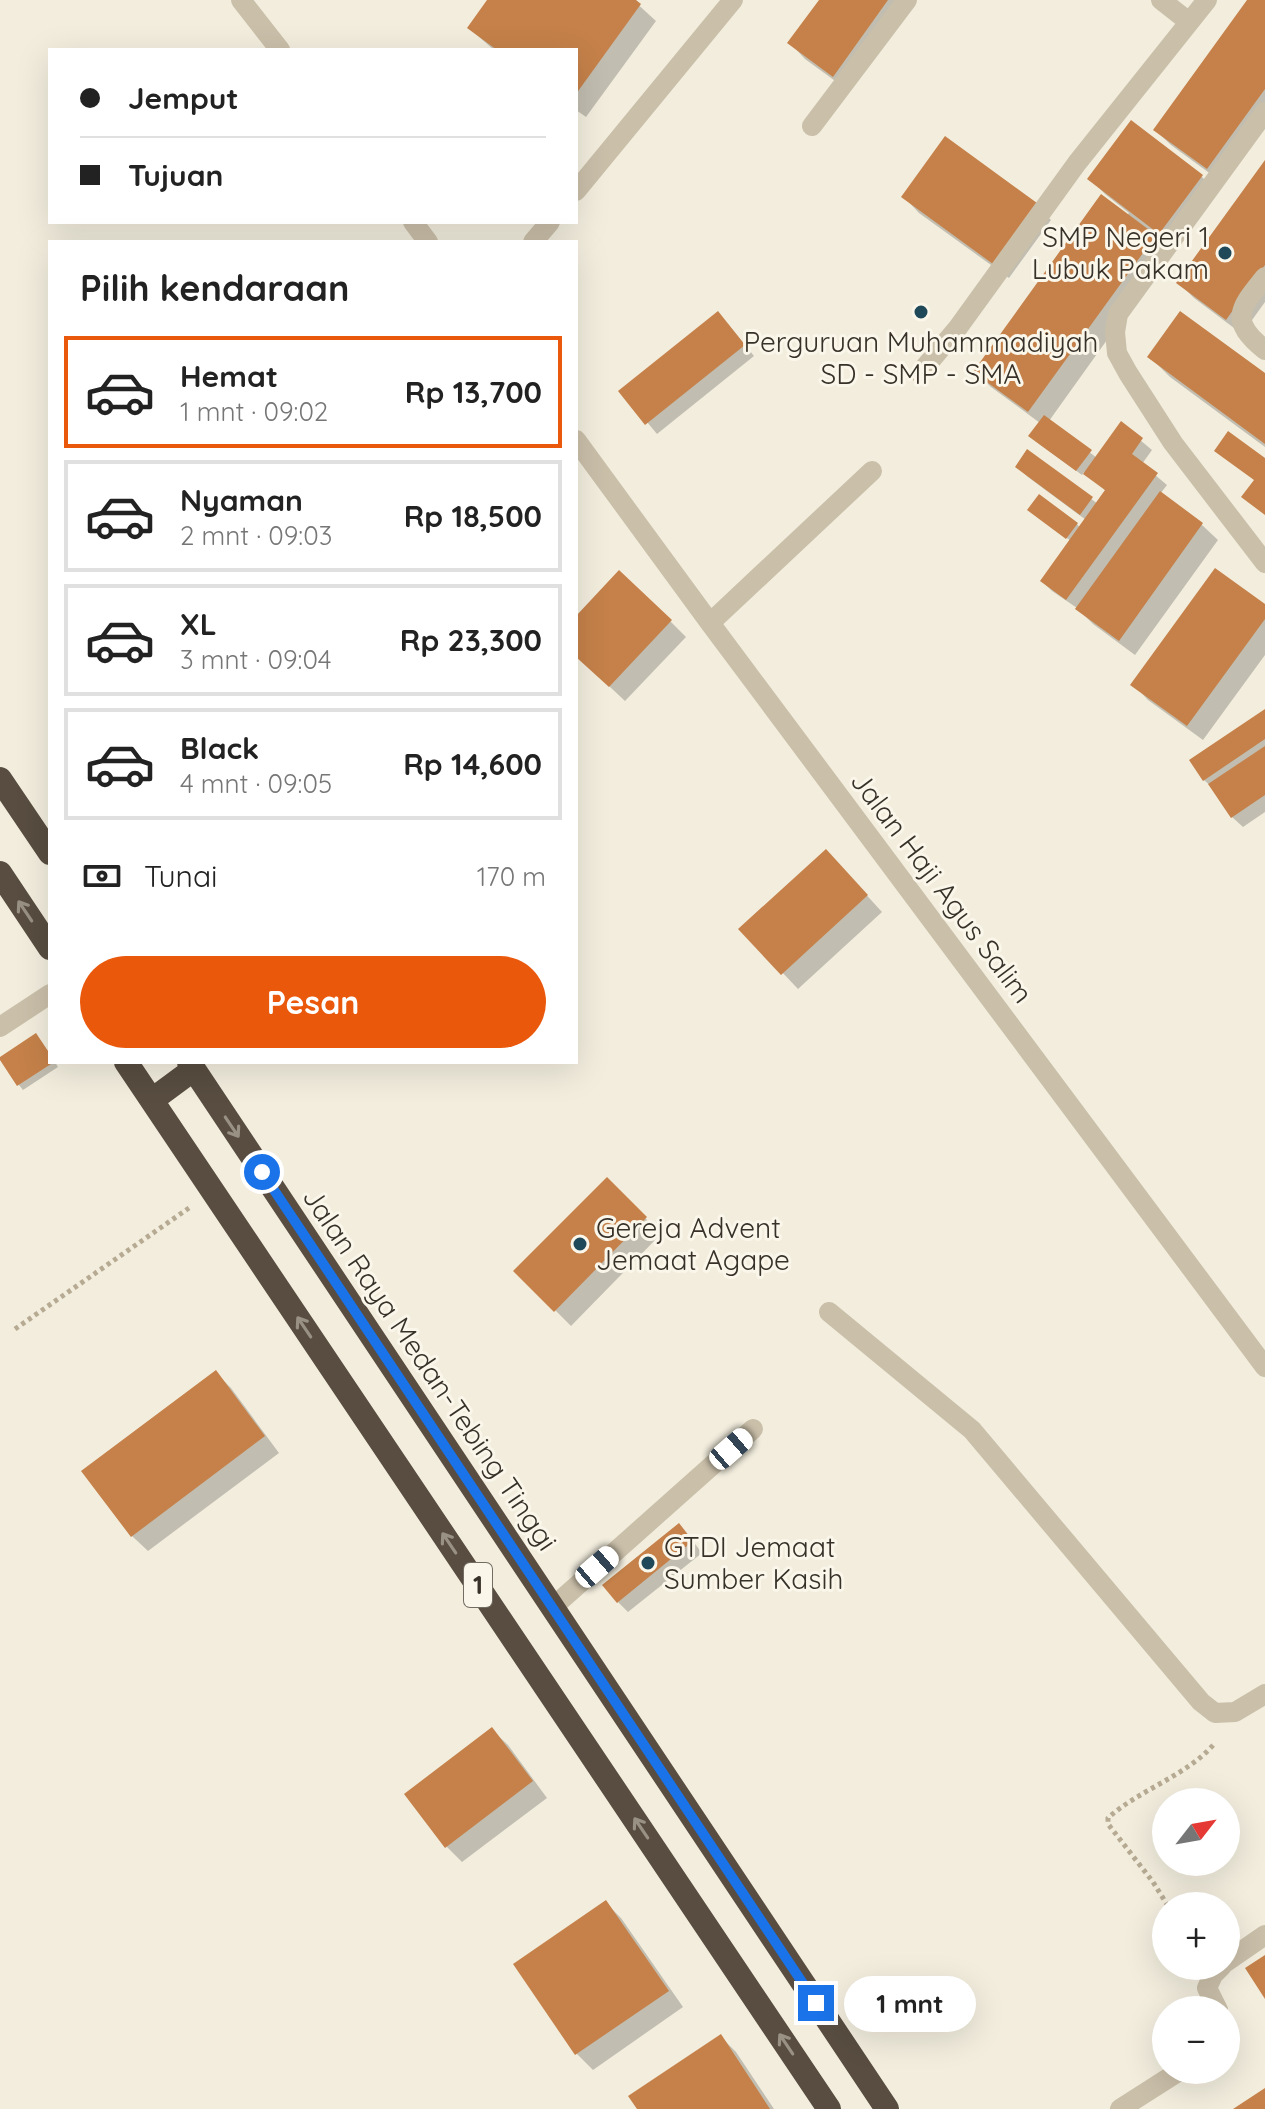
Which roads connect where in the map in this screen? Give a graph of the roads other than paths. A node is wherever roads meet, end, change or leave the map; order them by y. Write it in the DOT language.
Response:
graph roads {
  1 [pos="241,0"];
  2 [pos="907,0"];
  3 [pos="1161,0"];
  4 [pos="1207,0"];
  5 [pos="730,2"];
  6 [pos="1189,22"];
  7 [pos="278,48"];
  8 [pos="1265,112"];
  9 [pos="812,126"];
  10 [pos="578,189"];
  11 [pos="548,224"];
  12 [pos="535,240"];
  13 [pos="1265,277"];
  14 [pos="1265,350"];
  15 [pos="920,373"];
  16 [pos="578,443"];
  17 [pos="872,471"];
  18 [pos="1265,563"];
  19 [pos="710,623"];
  20 [pos="0,779"];
  21 [pos="47,841"];
  22 [pos="0,873"];
  23 [pos="48,945"];
  24 [pos="48,995"];
  25 [pos="0,1027"];
  26 [pos="127,1064"];
  27 [pos="191,1066"];
  28 [pos="152,1100"];
  29 [pos="829,1312"];
  30 [pos="1265,1367"];
  31 [pos="753,1429"];
  32 [pos="553,1607"];
  33 [pos="1265,1694"];
  34 [pos="1265,1935"];
  35 [pos="1240,1953"];
  36 [pos="1159,2084"];
  37 [pos="829,2109"];
  38 [pos="887,2109"];
  39 [pos="1120,2109"];
  1 -- 7 [label="street"];
  2 -- 9 [label="street"];
  3 -- 6 [label="street"];
  4 -- 6 [label="street"];
  5 -- 10 [label="street"];
  6 -- 15 [label="street"];
  8 -- 18 [label="street"];
  11 -- 12 [label="street"];
  13 -- 14 [label="street"];
  16 -- 19 [label="street, Jalan Haji Agus Salim"];
  17 -- 19 [label="street"];
  19 -- 30 [label="street, Jalan Haji Agus Salim"];
  20 -- 21 [label="highway"];
  23 -- 22 [label="highway, one-way"];
  24 -- 25 [label="street"];
  26 -- 28 [label="highway, 1"];
  27 -- 28 [label="highway"];
  27 -- 32 [label="highway, Jalan Raya Medan-Tebing Tinggi / 1, one-way"];
  37 -- 28 [label="highway, 1, one-way"];
  29 -- 33 [label="street"];
  31 -- 32 [label="street"];
  32 -- 38 [label="highway, Jalan Raya Medan-Tebing Tinggi / 1"];
  34 -- 35 [label="street"];
  36 -- 39 [label="street"];
}
